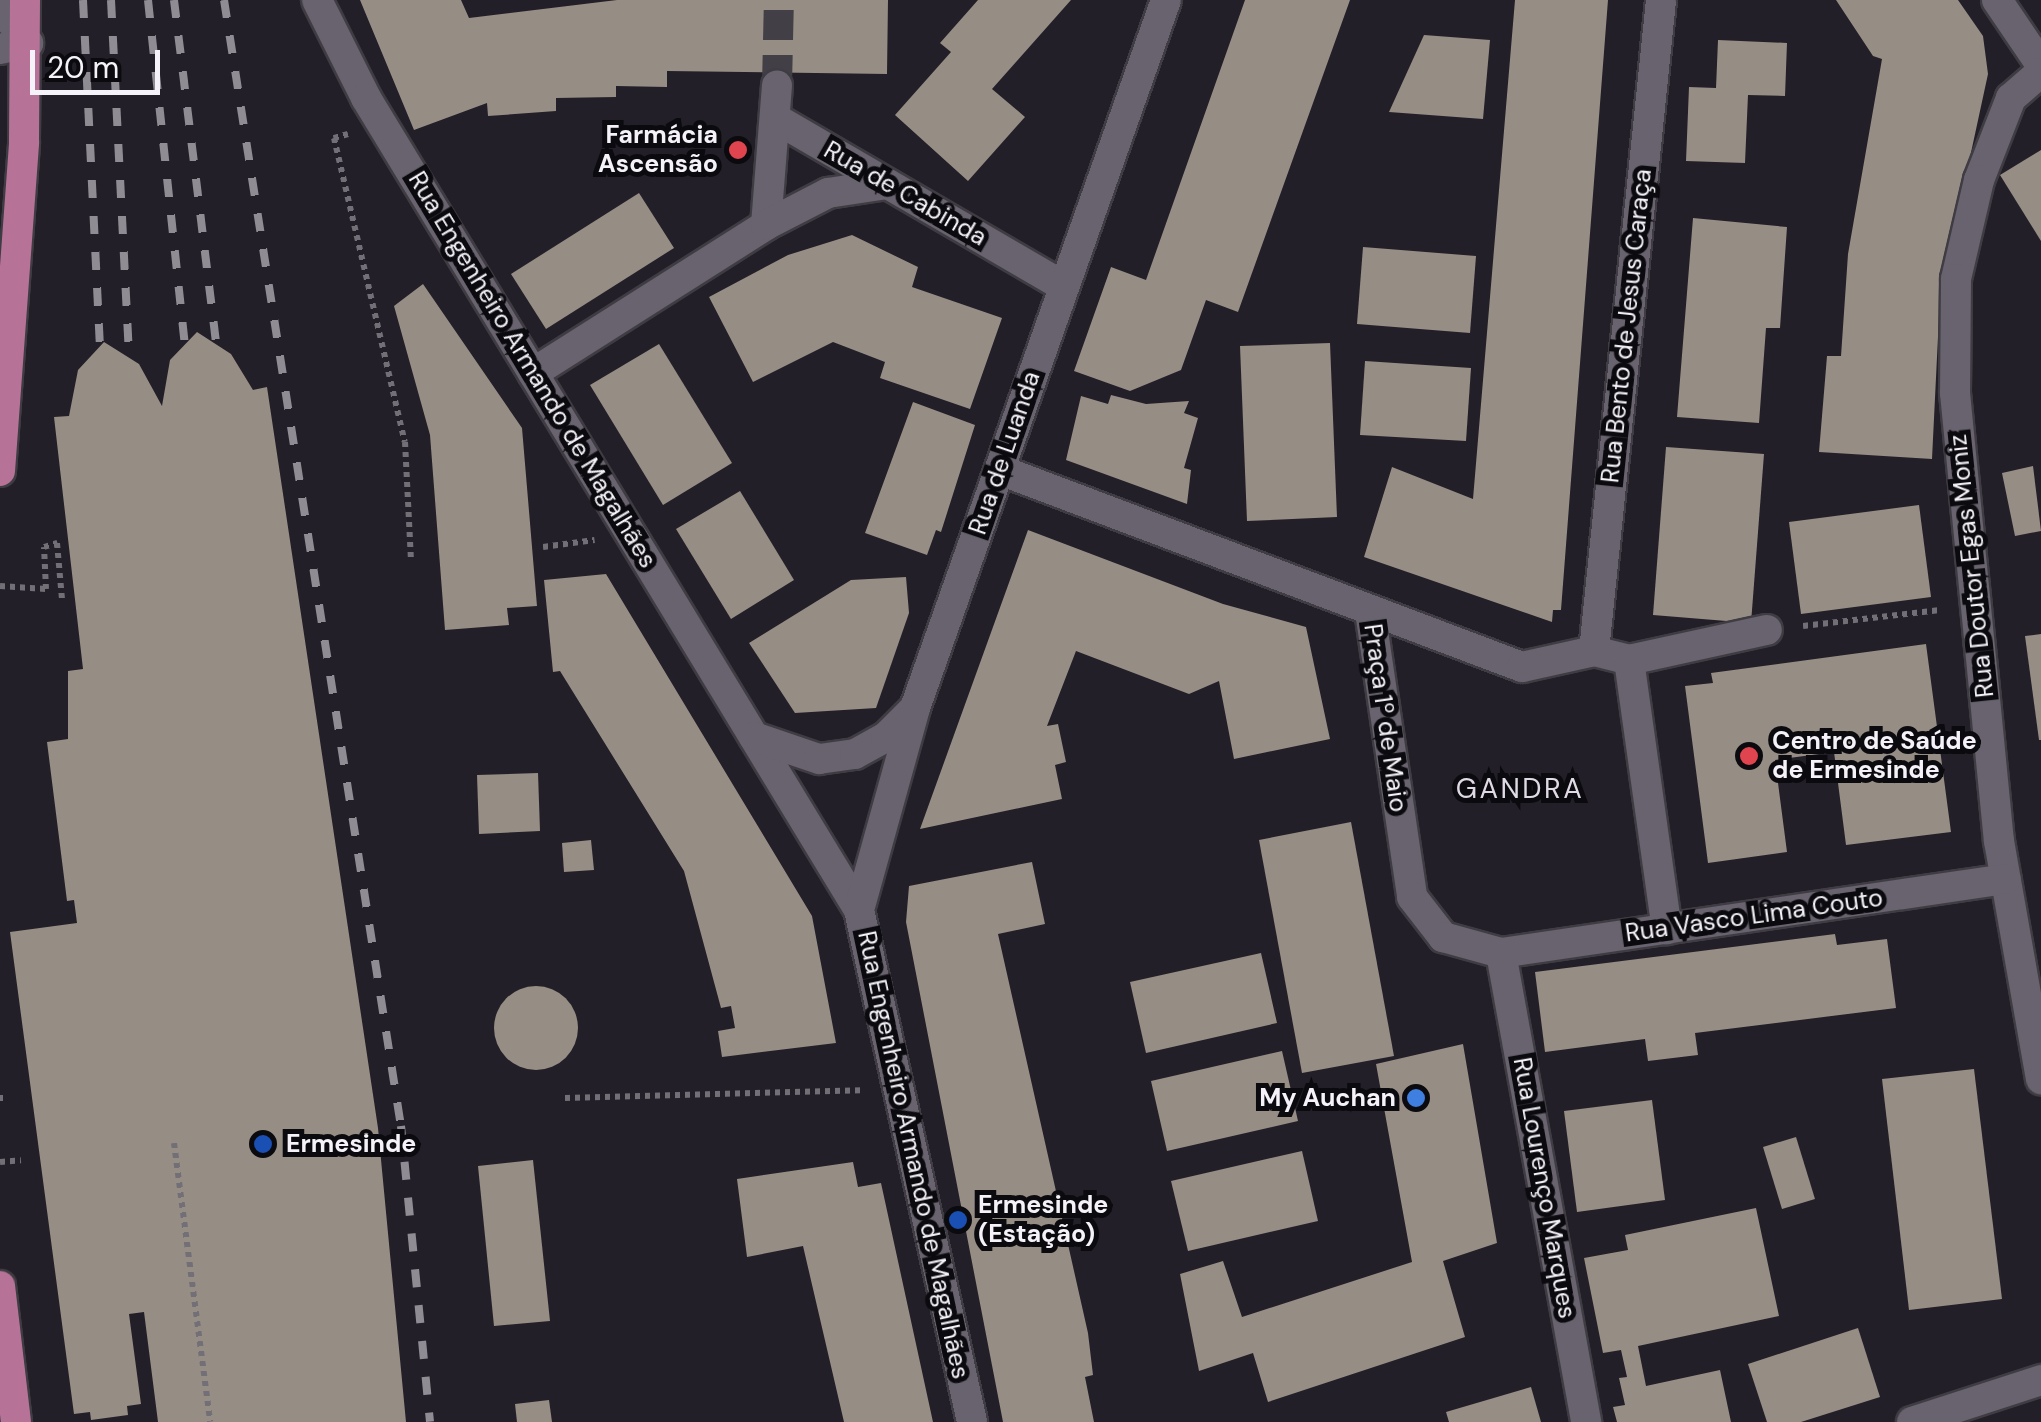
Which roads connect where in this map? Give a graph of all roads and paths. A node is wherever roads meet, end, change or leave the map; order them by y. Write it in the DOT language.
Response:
graph roads {
  1 [pos="25,0"];
  2 [pos="316,0"];
  3 [pos="1166,0"];
  4 [pos="1661,0"];
  5 [pos="1997,0"];
  6 [pos="0,7"];
  7 [pos="14,46"];
  8 [pos="2041,69"];
  9 [pos="777,85"];
  10 [pos="778,120"];
  11 [pos="360,151"];
  12 [pos="887,184"];
  13 [pos="766,224"];
  14 [pos="1062,286"];
  15 [pos="533,373"];
  16 [pos="1000,470"];
  17 [pos="0,472"];
  18 [pos="590,522"];
  19 [pos="543,547"];
  20 [pos="411,559"];
  21 [pos="0,586"];
  22 [pos="62,599"];
  23 [pos="1976,606"];
  24 [pos="1370,611"];
  25 [pos="1767,630"];
  26 [pos="1594,651"];
  27 [pos="1629,660"];
  28 [pos="915,708"];
  29 [pos="754,737"];
  30 [pos="2006,879"];
  31 [pos="859,910"];
  32 [pos="1667,929"];
  33 [pos="1501,953"];
  34 [pos="2041,1079"];
  35 [pos="898,1089"];
  36 [pos="565,1098"];
  37 [pos="174,1143"];
  38 [pos="20,1160"];
  39 [pos="0,1162"];
  40 [pos="0,1286"];
  41 [pos="2041,1380"];
  42 [pos="16,1422"];
  43 [pos="210,1422"];
  44 [pos="972,1422"];
  45 [pos="1586,1422"];
  46 [pos="1912,1422"];
  1 -- 7 [label="main road"];
  2 -- 15 [label="street, Rua Engenheiro Armando de Magalhães"];
  3 -- 14 [label="street, Rua de Luanda"];
  4 -- 26 [label="street, Rua Bento de Jesus Caraça"];
  5 -- 8 [label="street"];
  6 -- 7 [label="street"];
  7 -- 17 [label="main road"];
  8 -- 23 [label="street, Rua Doutor Egas Moniz"];
  9 -- 10 [label="street"];
  10 -- 12 [label="street, Rua de Cabinda"];
  10 -- 13 [label="street"];
  11 -- 20 [label="path"];
  12 -- 13 [label="street"];
  12 -- 14 [label="street, Rua de Cabinda"];
  13 -- 15 [label="street"];
  14 -- 16 [label="street, Rua de Luanda"];
  15 -- 29 [label="street, Rua Engenheiro Armando de Magalhães"];
  16 -- 24 [label="street"];
  16 -- 28 [label="street, Rua de Luanda"];
  18 -- 19 [label="path"];
  21 -- 22 [label="path"];
  23 -- 25 [label="path"];
  23 -- 30 [label="street, Rua Doutor Egas Moniz"];
  24 -- 26 [label="street, Praça 1º de Maio"];
  24 -- 33 [label="street, Praça 1º de Maio"];
  25 -- 27 [label="street"];
  26 -- 27 [label="street, Praça 1º de Maio"];
  27 -- 32 [label="street"];
  28 -- 29 [label="street"];
  28 -- 31 [label="street, Rua de Luanda"];
  29 -- 31 [label="street, Rua Engenheiro Armando de Magalhães"];
  30 -- 32 [label="street, Rua Vasco Lima Couto"];
  30 -- 34 [label="street, Rua Doutor Egas Moniz"];
  31 -- 35 [label="street, Rua Engenheiro Armando de Magalhães"];
  32 -- 33 [label="street, Rua Vasco Lima Couto"];
  33 -- 45 [label="street, Rua Lourenço Marques"];
  35 -- 36 [label="path"];
  35 -- 44 [label="street, Rua Engenheiro Armando de Magalhães"];
  37 -- 43 [label="path"];
  38 -- 39 [label="path"];
  40 -- 42 [label="main road"];
  41 -- 46 [label="street"];
}
